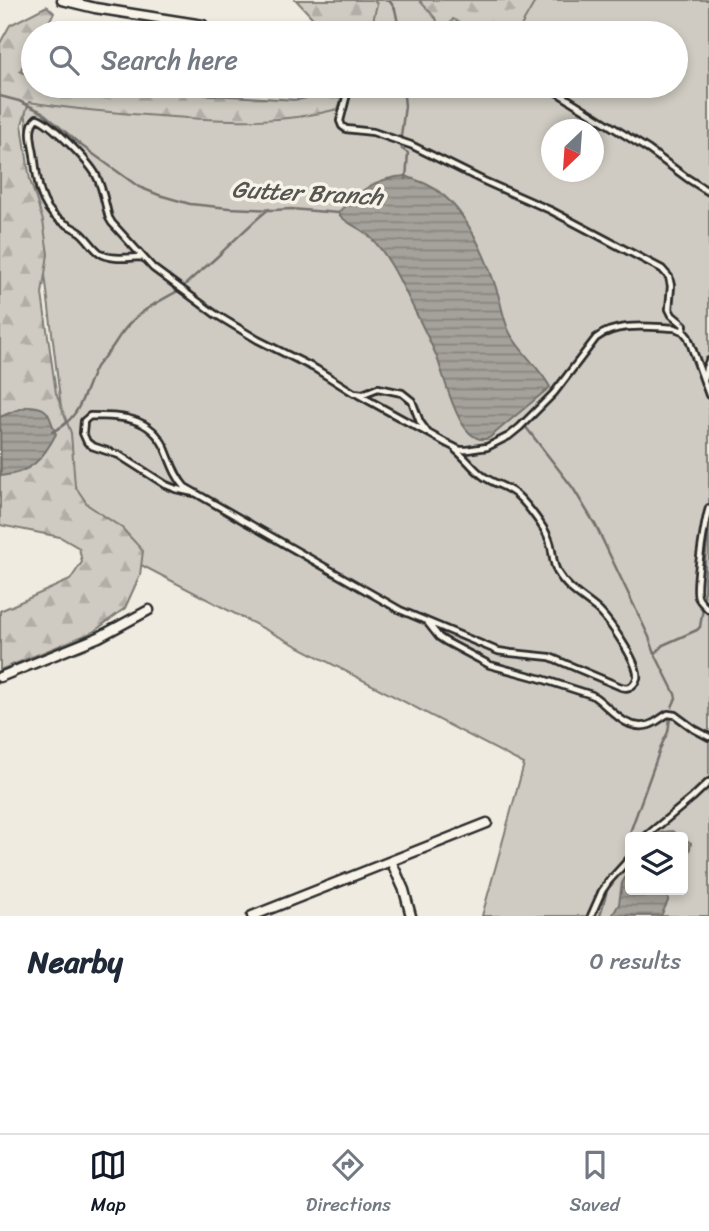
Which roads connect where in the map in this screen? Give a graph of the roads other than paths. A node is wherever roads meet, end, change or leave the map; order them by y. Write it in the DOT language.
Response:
graph roads {
  1 [pos="62,0"];
  2 [pos="178,21"];
  3 [pos="345,98"];
  4 [pos="566,98"];
  5 [pos="709,192"];
  6 [pos="143,257"];
  7 [pos="682,331"];
  8 [pos="709,361"];
  9 [pos="704,379"];
  10 [pos="357,394"];
  11 [pos="709,395"];
  12 [pos="428,433"];
  13 [pos="453,447"];
  14 [pos="194,493"];
  15 [pos="709,508"];
  16 [pos="149,610"];
  17 [pos="709,610"];
  18 [pos="428,622"];
  19 [pos="0,677"];
  20 [pos="709,737"];
  21 [pos="709,782"];
  22 [pos="487,823"];
  23 [pos="651,832"];
  24 [pos="391,861"];
  25 [pos="625,864"];
  26 [pos="252,916"];
  27 [pos="411,916"];
  28 [pos="591,916"];
  1 -- 2 [label="street"];
  3 -- 7 [label="lane"];
  4 -- 5 [label="lane"];
  6 -- 6 [label="lane"];
  6 -- 10 [label="lane"];
  7 -- 9 [label="lane"];
  7 -- 13 [label="lane"];
  8 -- 9 [label="lane"];
  9 -- 11 [label="lane"];
  10 -- 12 [label="lane"];
  10 -- 12 [label="lane"];
  12 -- 13 [label="lane"];
  13 -- 18 [label="lane"];
  14 -- 14 [label="lane"];
  14 -- 18 [label="lane"];
  15 -- 17 [label="lane"];
  16 -- 19 [label="street"];
  18 -- 20 [label="lane"];
  21 -- 23 [label="lane"];
  22 -- 24 [label="street"];
  24 -- 26 [label="street"];
  24 -- 27 [label="street"];
  25 -- 28 [label="lane"];
}
